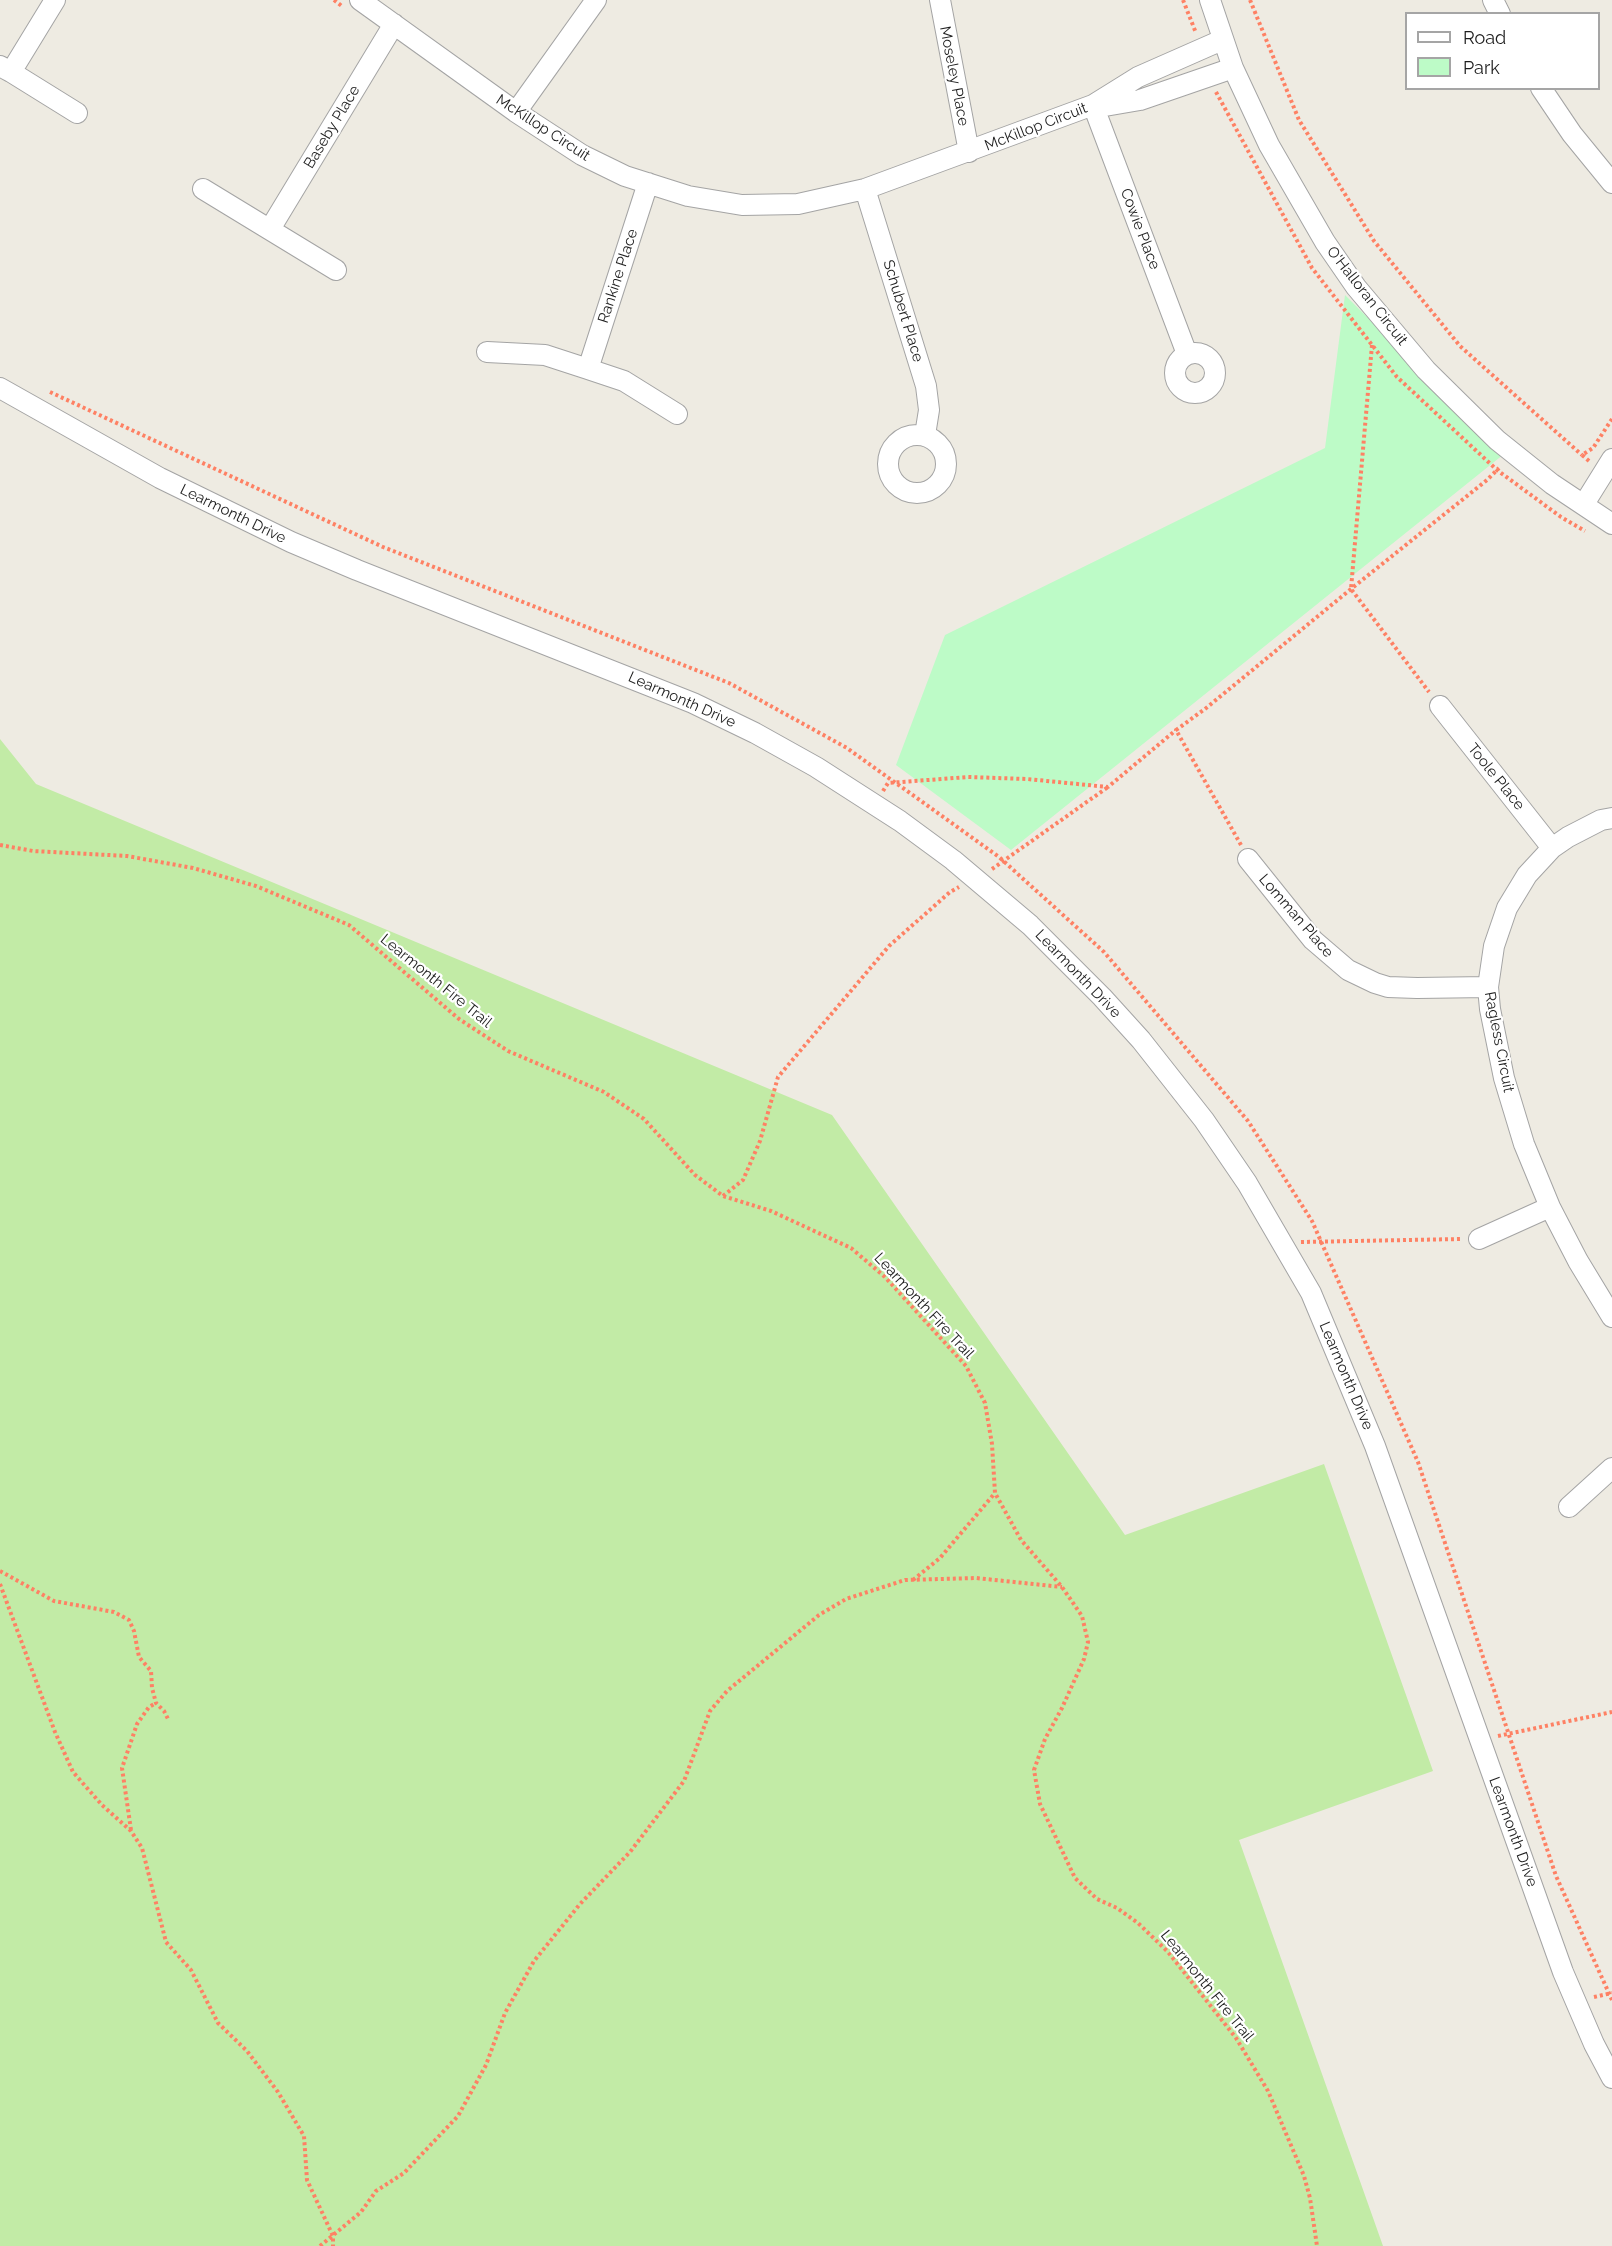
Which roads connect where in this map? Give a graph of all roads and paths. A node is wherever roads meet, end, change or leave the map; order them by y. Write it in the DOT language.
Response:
graph roads {
  1 [pos="55,0"];
  2 [pos="334,0"];
  3 [pos="597,0"];
  4 [pos="940,0"];
  5 [pos="1210,0"];
  6 [pos="1250,0"];
  7 [pos="354,6"];
  8 [pos="394,24"];
  9 [pos="1222,40"];
  10 [pos="1233,68"];
  11 [pos="6,69"];
  12 [pos="1543,90"];
  13 [pos="1093,105"];
  14 [pos="516,112"];
  15 [pos="77,113"];
  16 [pos="969,152"];
  17 [pos="648,183"];
  18 [pos="1612,183"];
  19 [pos="203,189"];
  20 [pos="865,189"];
  21 [pos="270,230"];
  22 [pos="336,270"];
  23 [pos="1372,345"];
  24 [pos="487,352"];
  25 [pos="1187,354"];
  26 [pos="588,369"];
  27 [pos="0,388"];
  28 [pos="42,388"];
  29 [pos="677,414"];
  30 [pos="925,435"];
  31 [pos="1515,454"];
  32 [pos="1582,455"];
  33 [pos="1612,459"];
  34 [pos="1584,504"];
  35 [pos="1612,524"];
  36 [pos="1351,589"];
  37 [pos="1440,706"];
  38 [pos="1176,730"];
  39 [pos="894,782"];
  40 [pos="1108,787"];
  41 [pos="875,805"];
  42 [pos="1612,818"];
  43 [pos="0,847"];
  44 [pos="1552,848"];
  45 [pos="1248,859"];
  46 [pos="1004,861"];
  47 [pos="975,879"];
  48 [pos="1488,987"];
  49 [pos="723,1196"];
  50 [pos="1550,1207"];
  51 [pos="1479,1239"];
  52 [pos="1321,1241"];
  53 [pos="1282,1242"];
  54 [pos="1612,1317"];
  55 [pos="1612,1468"];
  56 [pos="995,1493"];
  57 [pos="1569,1507"];
  58 [pos="0,1571"];
  59 [pos="913,1580"];
  60 [pos="0,1584"];
  61 [pos="1062,1587"];
  62 [pos="156,1703"];
  63 [pos="1612,1712"];
  64 [pos="168,1719"];
  65 [pos="1510,1733"];
  66 [pos="1480,1739"];
  67 [pos="131,1831"];
  68 [pos="1612,2000"];
  69 [pos="1612,2078"];
  70 [pos="333,2236"];
  71 [pos="320,2246"];
  72 [pos="333,2246"];
  73 [pos="1317,2246"];
  1 -- 11 [label="street"];
  2 -- 7 [label="path"];
  3 -- 14 [label="street"];
  4 -- 16 [label="street, Moseley Place"];
  5 -- 9 [label="street, O'Halloran Circuit"];
  6 -- 32 [label="path"];
  7 -- 8 [label="street, McKillop Circuit"];
  8 -- 14 [label="street, McKillop Circuit"];
  8 -- 21 [label="street, Baseby Place"];
  9 -- 10 [label="street, O'Halloran Circuit"];
  9 -- 13 [label="street, McKillop Circuit"];
  10 -- 13 [label="street, McKillop Circuit"];
  10 -- 31 [label="street, O'Halloran Circuit"];
  11 -- 15 [label="street"];
  12 -- 18 [label="street"];
  13 -- 16 [label="street, McKillop Circuit"];
  13 -- 25 [label="street, Cowie Place"];
  14 -- 17 [label="street, McKillop Circuit"];
  16 -- 20 [label="street, McKillop Circuit"];
  17 -- 20 [label="street, McKillop Circuit"];
  17 -- 26 [label="street, Rankine Place"];
  19 -- 21 [label="street"];
  20 -- 30 [label="street, Schubert Place"];
  21 -- 22 [label="street"];
  23 -- 36 [label="path"];
  24 -- 26 [label="street"];
  26 -- 29 [label="street"];
  27 -- 41 [label="street, Learmonth Drive"];
  28 -- 39 [label="path"];
  31 -- 34 [label="street, O'Halloran Circuit"];
  31 -- 36 [label="path"];
  33 -- 34 [label="street"];
  34 -- 35 [label="street, O'Halloran Circuit"];
  36 -- 37 [label="path"];
  36 -- 38 [label="path"];
  37 -- 44 [label="street, Toole Place"];
  38 -- 40 [label="path"];
  38 -- 45 [label="path"];
  39 -- 40 [label="path"];
  39 -- 41 [label="path"];
  39 -- 46 [label="path"];
  40 -- 46 [label="path"];
  41 -- 47 [label="street, Learmonth Drive"];
  42 -- 44 [label="street, Ragless Circuit"];
  43 -- 49 [label="path, Learmonth Fire Trail"];
  44 -- 48 [label="street, Ragless Circuit"];
  45 -- 48 [label="street, Lomman Place"];
  46 -- 47 [label="path"];
  46 -- 52 [label="path"];
  47 -- 49 [label="path"];
  47 -- 53 [label="street, Learmonth Drive"];
  48 -- 50 [label="street, Ragless Circuit"];
  49 -- 56 [label="path, Learmonth Fire Trail"];
  50 -- 51 [label="street"];
  50 -- 54 [label="street, Ragless Circuit"];
  51 -- 52 [label="path"];
  52 -- 53 [label="path"];
  52 -- 65 [label="path"];
  53 -- 66 [label="street, Learmonth Drive"];
  55 -- 57 [label="street"];
  56 -- 59 [label="path"];
  56 -- 61 [label="path, Learmonth Fire Trail"];
  58 -- 62 [label="path"];
  59 -- 61 [label="path"];
  59 -- 70 [label="path"];
  60 -- 67 [label="path"];
  61 -- 73 [label="path, Learmonth Fire Trail"];
  62 -- 64 [label="path"];
  62 -- 67 [label="path"];
  63 -- 65 [label="path"];
  65 -- 66 [label="path"];
  65 -- 68 [label="path"];
  66 -- 69 [label="street, Learmonth Drive"];
  67 -- 70 [label="path"];
  70 -- 71 [label="path"];
  70 -- 72 [label="path"];
}
